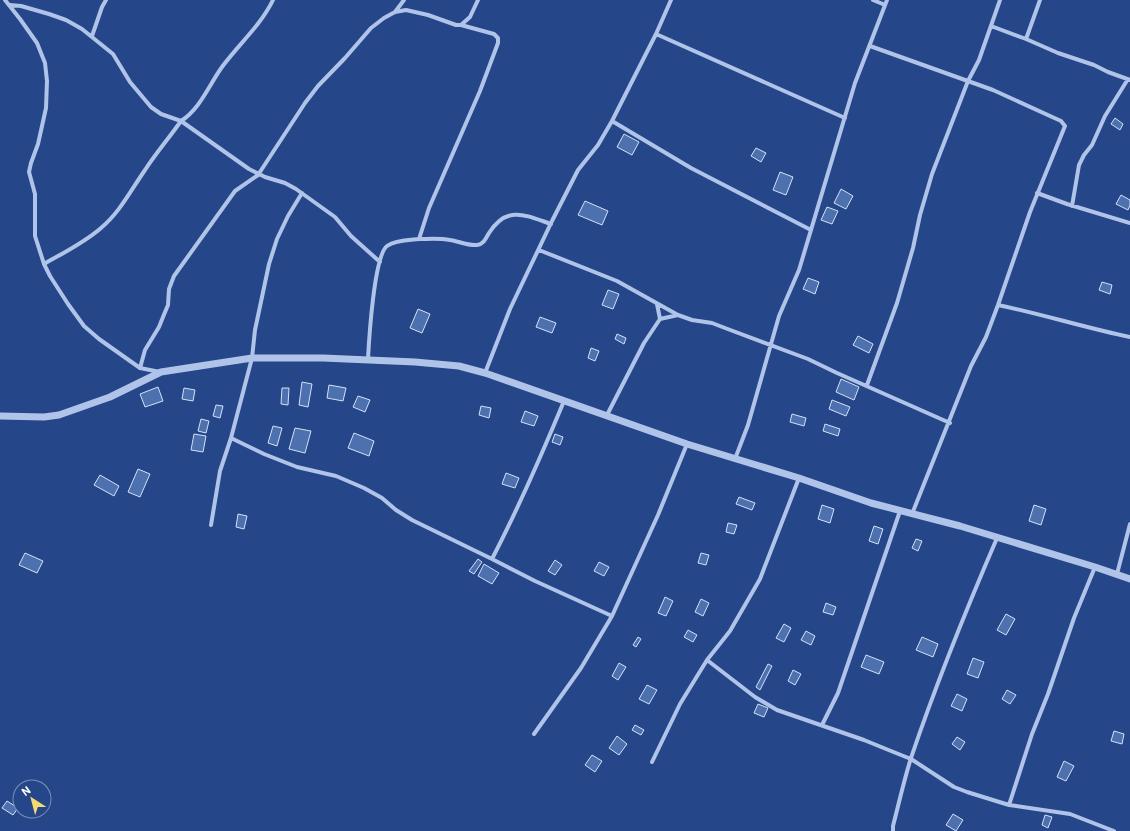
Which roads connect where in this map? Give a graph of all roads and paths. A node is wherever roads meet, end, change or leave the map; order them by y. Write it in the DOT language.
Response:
graph roads {
  1 [pos="5,0"];
  2 [pos="106,0"];
  3 [pos="273,0"];
  4 [pos="404,0"];
  5 [pos="478,0"];
  6 [pos="671,0"];
  7 [pos="873,0"];
  8 [pos="1000,0"];
  9 [pos="1040,0"];
  10 [pos="886,2"];
  11 [pos="10,5"];
  12 [pos="395,12"];
  13 [pos="461,25"];
  14 [pos="991,26"];
  15 [pos="656,34"];
  16 [pos="92,36"];
  17 [pos="1026,39"];
  18 [pos="870,46"];
  19 [pos="1129,79"];
  20 [pos="968,82"];
  21 [pos="845,118"];
  22 [pos="181,121"];
  23 [pos="612,121"];
  24 [pos="258,175"];
  25 [pos="302,193"];
  26 [pos="1037,193"];
  27 [pos="1072,206"];
  28 [pos="1130,222"];
  29 [pos="551,224"];
  30 [pos="811,230"];
  31 [pos="418,240"];
  32 [pos="539,250"];
  33 [pos="380,262"];
  34 [pos="44,264"];
  35 [pos="657,304"];
  36 [pos="998,304"];
  37 [pos="678,315"];
  38 [pos="660,319"];
  39 [pos="1130,337"];
  40 [pos="771,345"];
  41 [pos="252,358"];
  42 [pos="368,359"];
  43 [pos="140,368"];
  44 [pos="161,372"];
  45 [pos="485,373"];
  46 [pos="867,386"];
  47 [pos="564,401"];
  48 [pos="606,415"];
  49 [pos="0,416"];
  50 [pos="950,423"];
  51 [pos="231,438"];
  52 [pos="687,444"];
  53 [pos="735,460"];
  54 [pos="799,478"];
  55 [pos="900,511"];
  56 [pos="912,514"];
  57 [pos="1130,524"];
  58 [pos="211,525"];
  59 [pos="997,538"];
  60 [pos="492,558"];
  61 [pos="1095,567"];
  62 [pos="1117,574"];
  63 [pos="1130,579"];
  64 [pos="612,616"];
  65 [pos="708,660"];
  66 [pos="822,725"];
  67 [pos="534,734"];
  68 [pos="911,759"];
  69 [pos="652,762"];
  70 [pos="1009,805"];
  71 [pos="893,831"];
  72 [pos="1114,831"];
  1 -- 11 [label="street"];
  2 -- 16 [label="street"];
  3 -- 22 [label="street"];
  4 -- 12 [label="street"];
  5 -- 13 [label="street"];
  6 -- 15 [label="street"];
  7 -- 10 [label="street"];
  8 -- 14 [label="street"];
  9 -- 17 [label="street"];
  10 -- 18 [label="street"];
  11 -- 16 [label="street"];
  11 -- 34 [label="street"];
  12 -- 13 [label="street"];
  12 -- 24 [label="street"];
  13 -- 31 [label="street"];
  14 -- 17 [label="street"];
  14 -- 20 [label="street"];
  15 -- 21 [label="street"];
  15 -- 23 [label="street"];
  16 -- 22 [label="street"];
  17 -- 19 [label="street"];
  18 -- 20 [label="street"];
  18 -- 21 [label="street"];
  19 -- 27 [label="street"];
  20 -- 26 [label="street"];
  20 -- 46 [label="street"];
  21 -- 30 [label="street"];
  22 -- 24 [label="street"];
  22 -- 34 [label="street"];
  23 -- 29 [label="street"];
  23 -- 30 [label="street"];
  24 -- 25 [label="street"];
  24 -- 43 [label="street"];
  25 -- 33 [label="street"];
  25 -- 41 [label="street"];
  26 -- 27 [label="street"];
  26 -- 36 [label="street"];
  27 -- 28 [label="street"];
  29 -- 31 [label="street"];
  29 -- 32 [label="street"];
  30 -- 40 [label="street"];
  31 -- 33 [label="street"];
  32 -- 35 [label="street"];
  32 -- 45 [label="street"];
  33 -- 42 [label="street"];
  34 -- 43 [label="street"];
  35 -- 37 [label="street"];
  35 -- 38 [label="street"];
  36 -- 39 [label="street"];
  36 -- 50 [label="street"];
  37 -- 38 [label="street"];
  37 -- 40 [label="street"];
  38 -- 48 [label="street"];
  40 -- 46 [label="street"];
  40 -- 53 [label="street"];
  41 -- 42 [label="street"];
  41 -- 44 [label="street"];
  41 -- 51 [label="street"];
  42 -- 45 [label="street"];
  43 -- 44 [label="street"];
  44 -- 49 [label="street"];
  45 -- 47 [label="street"];
  46 -- 50 [label="street"];
  47 -- 48 [label="street"];
  47 -- 60 [label="street"];
  48 -- 52 [label="street"];
  50 -- 56 [label="street"];
  51 -- 58 [label="street"];
  51 -- 60 [label="street"];
  52 -- 53 [label="street"];
  52 -- 64 [label="street"];
  53 -- 54 [label="street"];
  54 -- 55 [label="street"];
  54 -- 65 [label="street"];
  55 -- 56 [label="street"];
  55 -- 66 [label="street"];
  56 -- 59 [label="street"];
  57 -- 62 [label="street"];
  59 -- 61 [label="street"];
  59 -- 68 [label="street"];
  60 -- 64 [label="street"];
  61 -- 62 [label="street"];
  61 -- 70 [label="street"];
  62 -- 63 [label="street"];
  64 -- 67 [label="street"];
  65 -- 66 [label="street"];
  65 -- 69 [label="street"];
  66 -- 68 [label="street"];
  68 -- 70 [label="street"];
  68 -- 71 [label="street"];
  70 -- 72 [label="street"];
}
